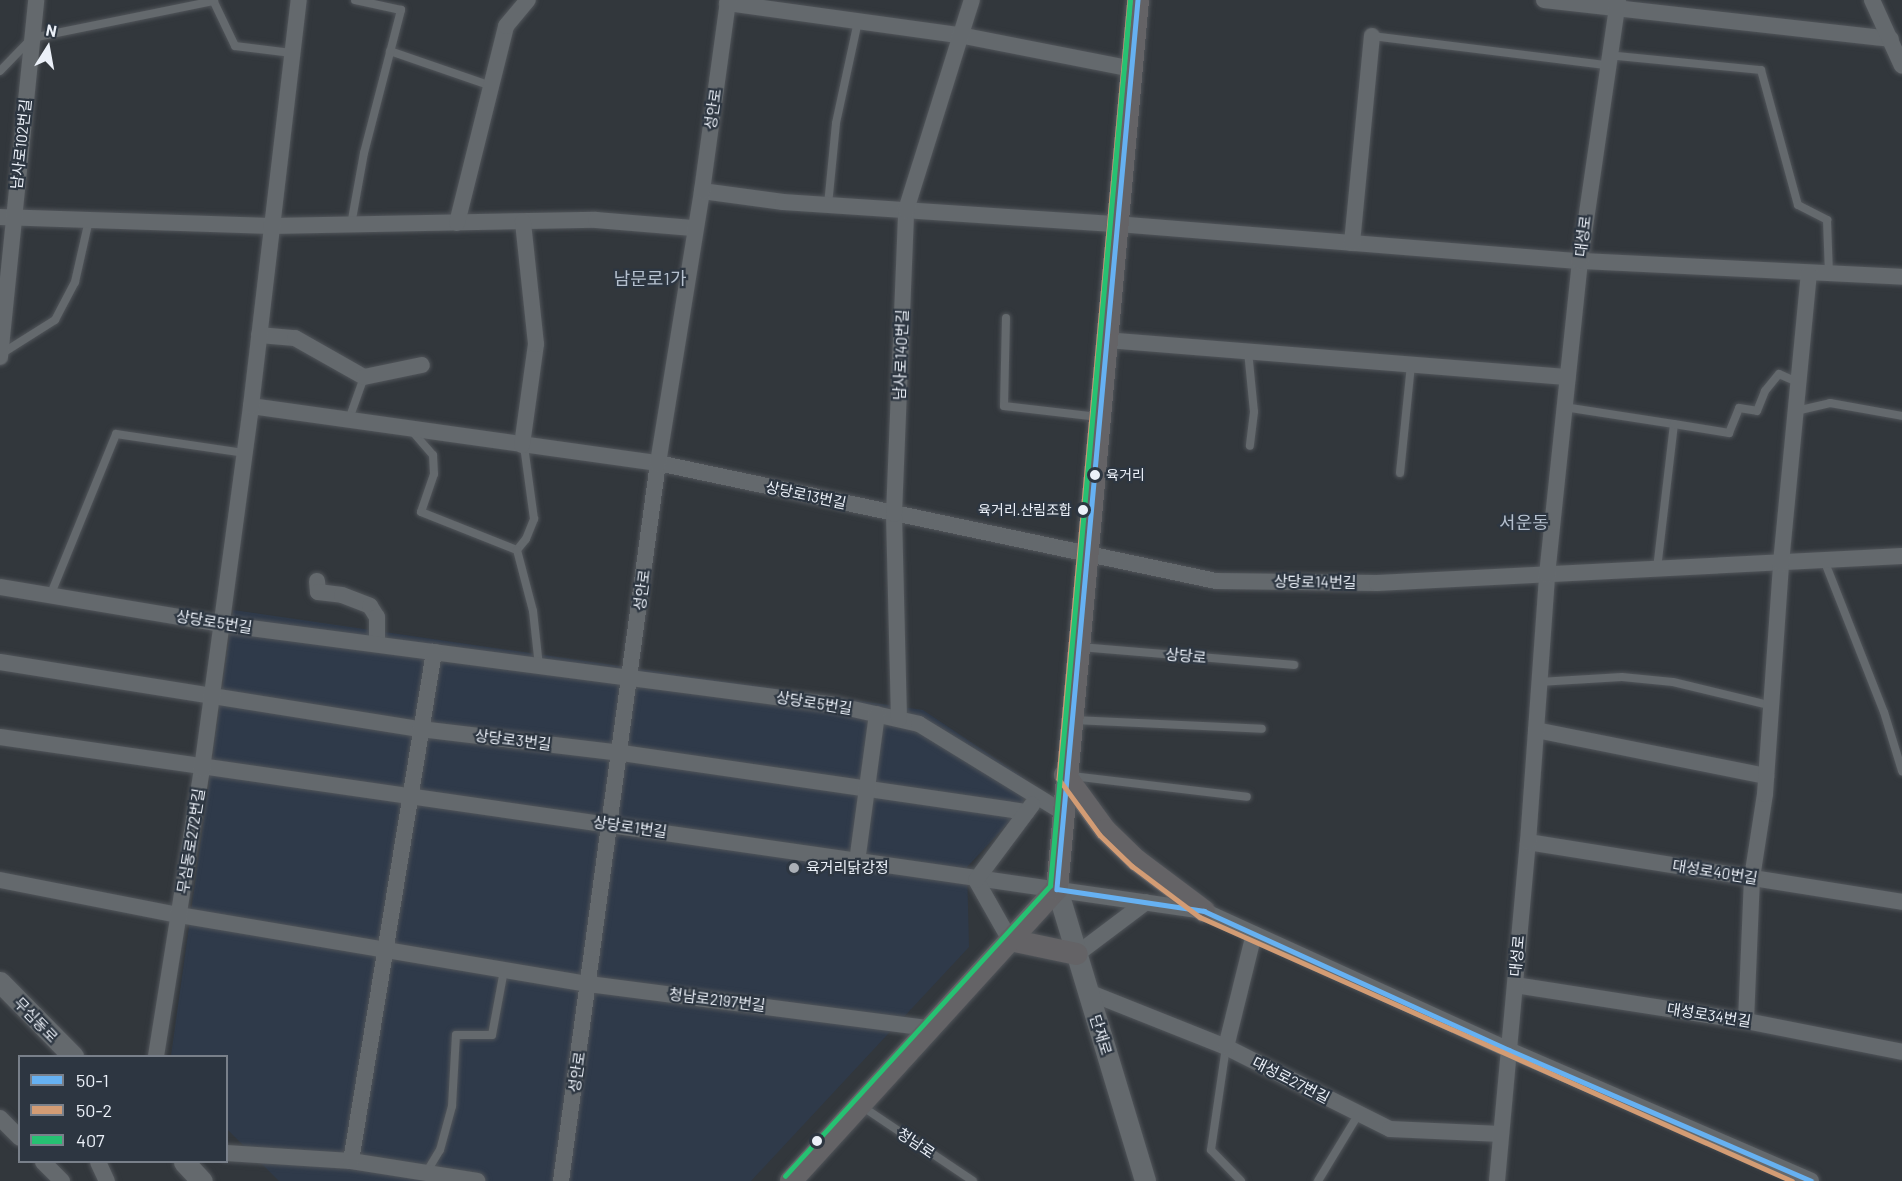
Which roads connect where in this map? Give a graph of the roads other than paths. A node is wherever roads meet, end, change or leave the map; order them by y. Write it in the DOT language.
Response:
graph roads {
  1 [pos="36,0"];
  2 [pos="213,0"];
  3 [pos="299,0"];
  4 [pos="355,0"];
  5 [pos="528,0"];
  6 [pos="972,0"];
  7 [pos="1138,0"];
  8 [pos="1544,0"];
  9 [pos="1872,0"];
  10 [pos="727,1"];
  11 [pos="1617,4"];
  12 [pos="858,21"];
  13 [pos="959,35"];
  14 [pos="1372,36"];
  15 [pos="32,38"];
  16 [pos="1891,39"];
  17 [pos="390,51"];
  18 [pos="292,53"];
  19 [pos="1606,60"];
  20 [pos="1902,66"];
  21 [pos="1132,69"];
  22 [pos="0,70"];
  23 [pos="491,86"];
  24 [pos="702,191"];
  25 [pos="828,205"];
  26 [pos="906,210"];
  27 [pos="7,218"];
  28 [pos="89,220"];
  29 [pos="524,222"];
  30 [pos="457,223"];
  31 [pos="1117,224"];
  32 [pos="351,225"];
  33 [pos="272,226"];
  34 [pos="693,228"];
  35 [pos="1352,243"];
  36 [pos="1580,261"];
  37 [pos="1809,273"];
  38 [pos="1829,274"];
  39 [pos="1902,277"];
  40 [pos="1006,318"];
  41 [pos="259,335"];
  42 [pos="1106,340"];
  43 [pos="1248,351"];
  44 [pos="0,355"];
  45 [pos="1411,364"];
  46 [pos="422,365"];
  47 [pos="364,377"];
  48 [pos="1568,377"];
  49 [pos="1799,383"];
  50 [pos="251,406"];
  51 [pos="1564,407"];
  52 [pos="1796,411"];
  53 [pos="1099,417"];
  54 [pos="1902,418"];
  55 [pos="348,422"];
  56 [pos="1674,424"];
  57 [pos="412,431"];
  58 [pos="523,446"];
  59 [pos="1250,446"];
  60 [pos="244,453"];
  61 [pos="658,464"];
  62 [pos="1400,473"];
  63 [pos="894,513"];
  64 [pos="517,550"];
  65 [pos="1086,556"];
  66 [pos="1902,556"];
  67 [pos="1824,560"];
  68 [pos="1781,563"];
  69 [pos="1657,569"];
  70 [pos="1547,575"];
  71 [pos="317,581"];
  72 [pos="0,587"];
  73 [pos="50,596"];
  74 [pos="220,624"];
  75 [pos="377,644"];
  76 [pos="1078,647"];
  77 [pos="434,652"];
  78 [pos="0,662"];
  79 [pos="1294,665"];
  80 [pos="540,666"];
  81 [pos="632,678"];
  82 [pos="1539,682"];
  83 [pos="211,695"];
  84 [pos="1772,706"];
  85 [pos="877,714"];
  86 [pos="899,719"];
  87 [pos="1071,720"];
  88 [pos="420,729"];
  89 [pos="1262,729"];
  90 [pos="1536,730"];
  91 [pos="0,737"];
  92 [pos="622,753"];
  93 [pos="202,769"];
  94 [pos="1902,771"];
  95 [pos="1065,775"];
  96 [pos="1766,776"];
  97 [pos="867,788"];
  98 [pos="408,797"];
  99 [pos="1247,797"];
  100 [pos="1038,798"];
  101 [pos="1027,812"];
  102 [pos="1064,813"];
  103 [pos="612,824"];
  104 [pos="1528,842"];
  105 [pos="857,862"];
  106 [pos="1752,878"];
  107 [pos="0,880"];
  108 [pos="976,880"];
  109 [pos="1057,889"];
  110 [pos="1146,902"];
  111 [pos="1902,902"];
  112 [pos="1204,911"];
  113 [pos="179,915"];
  114 [pos="1254,934"];
  115 [pos="1010,940"];
  116 [pos="387,952"];
  117 [pos="1077,954"];
  118 [pos="504,970"];
  119 [pos="0,982"];
  120 [pos="590,984"];
  121 [pos="1515,985"];
  122 [pos="1088,992"];
  123 [pos="1746,1021"];
  124 [pos="930,1028"];
  125 [pos="1226,1047"];
  126 [pos="1509,1050"];
  127 [pos="64,1052"];
  128 [pos="1902,1052"];
  129 [pos="156,1055"];
  130 [pos="860,1105"];
  131 [pos="1358,1115"];
  132 [pos="0,1118"];
  133 [pos="1501,1134"];
  134 [pos="18,1136"];
  135 [pos="228,1153"];
  136 [pos="351,1161"];
  137 [pos="45,1163"];
  138 [pos="99,1163"];
  139 [pos="186,1163"];
  140 [pos="426,1173"];
  141 [pos="62,1181"];
  142 [pos="107,1181"];
  143 [pos="202,1181"];
  144 [pos="477,1181"];
  145 [pos="561,1181"];
  146 [pos="790,1181"];
  147 [pos="973,1181"];
  148 [pos="1145,1181"];
  149 [pos="1241,1181"];
  150 [pos="1318,1181"];
  151 [pos="1497,1181"];
  152 [pos="1811,1181"];
  1 -- 15 [label="street, 남사로102번길"];
  2 -- 15 [label="lane"];
  2 -- 18 [label="lane"];
  3 -- 18 [label="street, 무심동로272번길"];
  4 -- 17 [label="lane"];
  5 -- 23 [label="street"];
  6 -- 13 [label="street, 남사로140번길"];
  7 -- 21 [label="main road"];
  8 -- 11 [label="street"];
  9 -- 16 [label="street"];
  10 -- 12 [label="street"];
  10 -- 24 [label="street, 성안로"];
  11 -- 16 [label="street"];
  11 -- 19 [label="street, 대성로"];
  12 -- 13 [label="street"];
  12 -- 25 [label="lane"];
  13 -- 21 [label="street"];
  13 -- 26 [label="street, 남사로140번길"];
  14 -- 19 [label="lane"];
  14 -- 35 [label="street"];
  15 -- 22 [label="lane"];
  15 -- 27 [label="street, 남사로102번길"];
  16 -- 20 [label="street"];
  17 -- 23 [label="lane"];
  17 -- 32 [label="lane"];
  18 -- 33 [label="street, 무심동로272번길"];
  19 -- 36 [label="street, 대성로"];
  19 -- 38 [label="lane"];
  21 -- 31 [label="main road"];
  23 -- 30 [label="street"];
  24 -- 25 [label="street"];
  24 -- 34 [label="street, 성안로"];
  25 -- 26 [label="street"];
  26 -- 31 [label="street"];
  26 -- 63 [label="street, 남사로140번길"];
  27 -- 28 [label="street"];
  27 -- 44 [label="street, 남사로102번길"];
  28 -- 33 [label="street"];
  28 -- 44 [label="lane"];
  29 -- 30 [label="street"];
  29 -- 34 [label="street"];
  29 -- 58 [label="street"];
  30 -- 32 [label="street"];
  31 -- 35 [label="street"];
  31 -- 42 [label="main road"];
  32 -- 33 [label="street"];
  33 -- 41 [label="street, 무심동로272번길"];
  34 -- 61 [label="street, 성안로"];
  35 -- 36 [label="street"];
  36 -- 37 [label="street"];
  36 -- 48 [label="street, 대성로"];
  37 -- 38 [label="street"];
  37 -- 49 [label="street"];
  38 -- 39 [label="street"];
  40 -- 53 [label="lane"];
  41 -- 47 [label="street"];
  41 -- 50 [label="street, 무심동로272번길"];
  42 -- 43 [label="street"];
  42 -- 53 [label="main road"];
  43 -- 45 [label="street"];
  43 -- 59 [label="lane"];
  45 -- 48 [label="street"];
  45 -- 62 [label="lane"];
  46 -- 47 [label="street"];
  47 -- 55 [label="lane"];
  48 -- 51 [label="street, 대성로"];
  49 -- 52 [label="street"];
  49 -- 56 [label="lane"];
  50 -- 55 [label="street, 상당로13번길"];
  50 -- 60 [label="street, 무심동로272번길"];
  51 -- 56 [label="lane"];
  51 -- 70 [label="street, 대성로"];
  52 -- 54 [label="lane"];
  52 -- 68 [label="street"];
  53 -- 65 [label="main road"];
  55 -- 57 [label="street, 상당로13번길"];
  56 -- 69 [label="lane"];
  57 -- 58 [label="street, 상당로13번길"];
  57 -- 64 [label="lane"];
  58 -- 61 [label="street, 상당로13번길"];
  58 -- 64 [label="lane"];
  60 -- 73 [label="lane"];
  60 -- 74 [label="street, 무심동로272번길"];
  61 -- 63 [label="street, 상당로13번길"];
  61 -- 81 [label="street, 성안로"];
  63 -- 65 [label="street, 상당로13번길"];
  63 -- 86 [label="street, 남사로140번길"];
  64 -- 80 [label="lane"];
  65 -- 70 [label="street, 상당로14번길"];
  65 -- 76 [label="main road"];
  66 -- 67 [label="street, 상당로14번길"];
  67 -- 68 [label="street, 상당로14번길"];
  67 -- 94 [label="lane"];
  68 -- 69 [label="street, 상당로14번길"];
  68 -- 84 [label="street"];
  69 -- 70 [label="street, 상당로14번길"];
  70 -- 82 [label="street, 대성로"];
  71 -- 75 [label="street"];
  72 -- 73 [label="street, 상당로5번길"];
  73 -- 74 [label="street, 상당로5번길"];
  74 -- 75 [label="street, 상당로5번길"];
  74 -- 83 [label="street, 무심동로272번길"];
  75 -- 77 [label="street, 상당로5번길"];
  76 -- 79 [label="lane, 상당로"];
  76 -- 87 [label="main road"];
  77 -- 80 [label="street, 상당로5번길"];
  77 -- 88 [label="street"];
  78 -- 83 [label="street, 상당로3번길"];
  80 -- 81 [label="street, 상당로5번길"];
  81 -- 85 [label="street, 상당로5번길"];
  81 -- 92 [label="street, 성안로"];
  82 -- 84 [label="lane"];
  82 -- 90 [label="street, 대성로"];
  83 -- 88 [label="street, 상당로3번길"];
  83 -- 93 [label="street, 무심동로272번길"];
  84 -- 96 [label="street"];
  85 -- 86 [label="street, 상당로5번길"];
  85 -- 97 [label="street"];
  86 -- 100 [label="street, 상당로5번길"];
  87 -- 89 [label="lane"];
  87 -- 95 [label="main road"];
  88 -- 92 [label="street, 상당로3번길"];
  88 -- 98 [label="street"];
  90 -- 96 [label="street"];
  90 -- 104 [label="street, 대성로"];
  91 -- 93 [label="street, 상당로1번길"];
  92 -- 97 [label="street, 상당로3번길"];
  92 -- 103 [label="street, 성안로"];
  93 -- 98 [label="street, 상당로1번길"];
  93 -- 113 [label="street, 무심동로272번길"];
  95 -- 99 [label="lane"];
  95 -- 102 [label="main road"];
  95 -- 112 [label="main road"];
  96 -- 106 [label="street"];
  97 -- 101 [label="street, 상당로3번길"];
  97 -- 105 [label="street"];
  98 -- 103 [label="street, 상당로1번길"];
  98 -- 116 [label="street"];
  100 -- 101 [label="street"];
  100 -- 102 [label="street, 상당로5번길"];
  101 -- 108 [label="street"];
  102 -- 109 [label="main road"];
  103 -- 105 [label="street, 상당로1번길"];
  103 -- 120 [label="street, 성안로"];
  104 -- 106 [label="street, 대성로40번길"];
  104 -- 121 [label="street, 대성로"];
  105 -- 108 [label="street, 상당로1번길"];
  106 -- 111 [label="street, 대성로40번길"];
  106 -- 123 [label="street"];
  107 -- 113 [label="street, 청남로2197번길"];
  108 -- 109 [label="street, 상당로1번길"];
  108 -- 115 [label="street"];
  109 -- 110 [label="street, 상당로1번길"];
  109 -- 115 [label="main road"];
  109 -- 117 [label="street, 단재로"];
  110 -- 112 [label="street, 상당로1번길"];
  110 -- 117 [label="street"];
  112 -- 114 [label="street, 상당로1번길"];
  113 -- 116 [label="street, 청남로2197번길"];
  113 -- 129 [label="street, 무심동로272번길"];
  114 -- 125 [label="street"];
  114 -- 126 [label="street, 상당로1번길"];
  115 -- 117 [label="main road"];
  115 -- 124 [label="main road"];
  116 -- 118 [label="street, 청남로2197번길"];
  116 -- 136 [label="street"];
  117 -- 122 [label="street, 단재로"];
  118 -- 120 [label="street, 청남로2197번길"];
  118 -- 140 [label="lane"];
  119 -- 127 [label="street, 무심동로"];
  120 -- 124 [label="street, 청남로2197번길"];
  120 -- 145 [label="street, 성안로"];
  121 -- 123 [label="street, 대성로34번길"];
  121 -- 126 [label="street, 대성로"];
  122 -- 125 [label="street, 대성로27번길"];
  122 -- 148 [label="street, 단재로"];
  123 -- 128 [label="street, 대성로34번길"];
  124 -- 130 [label="main road"];
  125 -- 131 [label="street, 대성로27번길"];
  125 -- 149 [label="lane"];
  126 -- 133 [label="street, 대성로"];
  126 -- 152 [label="street, 상당로1번길"];
  130 -- 146 [label="main road"];
  130 -- 147 [label="lane, 청남로"];
  131 -- 133 [label="street, 대성로27번길"];
  131 -- 150 [label="lane"];
  132 -- 134 [label="street"];
  133 -- 151 [label="street, 대성로"];
  135 -- 136 [label="street"];
  136 -- 140 [label="street"];
  137 -- 141 [label="street"];
  138 -- 142 [label="street"];
  139 -- 143 [label="street"];
  140 -- 144 [label="street"];
}
